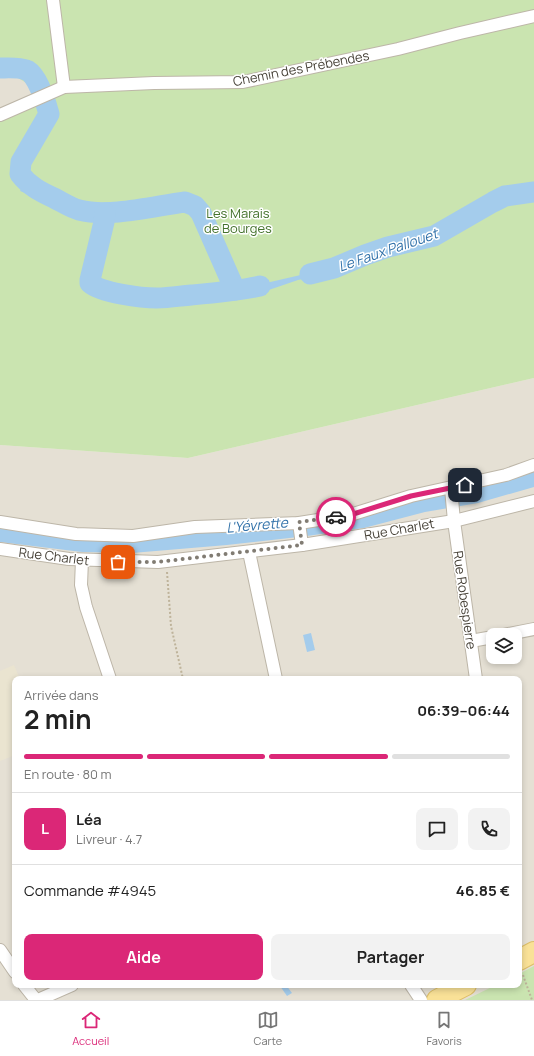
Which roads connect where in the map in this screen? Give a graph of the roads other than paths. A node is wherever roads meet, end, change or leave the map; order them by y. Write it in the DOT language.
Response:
graph roads {
  1 [pos="53,0"];
  2 [pos="534,16"];
  3 [pos="64,87"];
  4 [pos="0,115"];
  5 [pos="534,465"];
  6 [pos="451,490"];
  7 [pos="534,501"];
  8 [pos="454,516"];
  9 [pos="0,522"];
  10 [pos="300,524"];
  11 [pos="302,543"];
  12 [pos="0,549"];
  13 [pos="249,552"];
  14 [pos="82,560"];
  15 [pos="534,629"];
  16 [pos="522,631"];
  17 [pos="486,638"];
  18 [pos="471,641"];
  19 [pos="109,676"];
  20 [pos="275,676"];
  21 [pos="476,676"];
  22 [pos="534,952"];
  23 [pos="1,954"];
  24 [pos="522,965"];
  25 [pos="12,968"];
  26 [pos="27,988"];
  27 [pos="65,988"];
  28 [pos="413,988"];
  29 [pos="460,988"];
  30 [pos="37,1000"];
  31 [pos="421,1000"];
  32 [pos="437,1000"];
  1 -- 3 [label="street"];
  2 -- 3 [label="street, Chemin des Prébendes"];
  3 -- 4 [label="street, Chemin des Prébendes"];
  5 -- 6 [label="street"];
  6 -- 8 [label="street, Rue Robespierre"];
  6 -- 10 [label="street"];
  7 -- 8 [label="street, Rue Charlet"];
  8 -- 11 [label="street, Rue Charlet"];
  8 -- 18 [label="street, Rue Robespierre"];
  9 -- 10 [label="street"];
  10 -- 11 [label="street"];
  11 -- 13 [label="street, Rue Charlet"];
  12 -- 14 [label="street, Rue Charlet"];
  13 -- 14 [label="street, Rue Charlet"];
  13 -- 20 [label="street"];
  14 -- 19 [label="street"];
  15 -- 16 [label="street"];
  17 -- 18 [label="street"];
  18 -- 21 [label="street, Rue Robespierre"];
  22 -- 24 [label="main road"];
  23 -- 25 [label="street"];
  26 -- 30 [label="street"];
  27 -- 30 [label="street"];
  28 -- 31 [label="street"];
  29 -- 32 [label="main road"];
}
